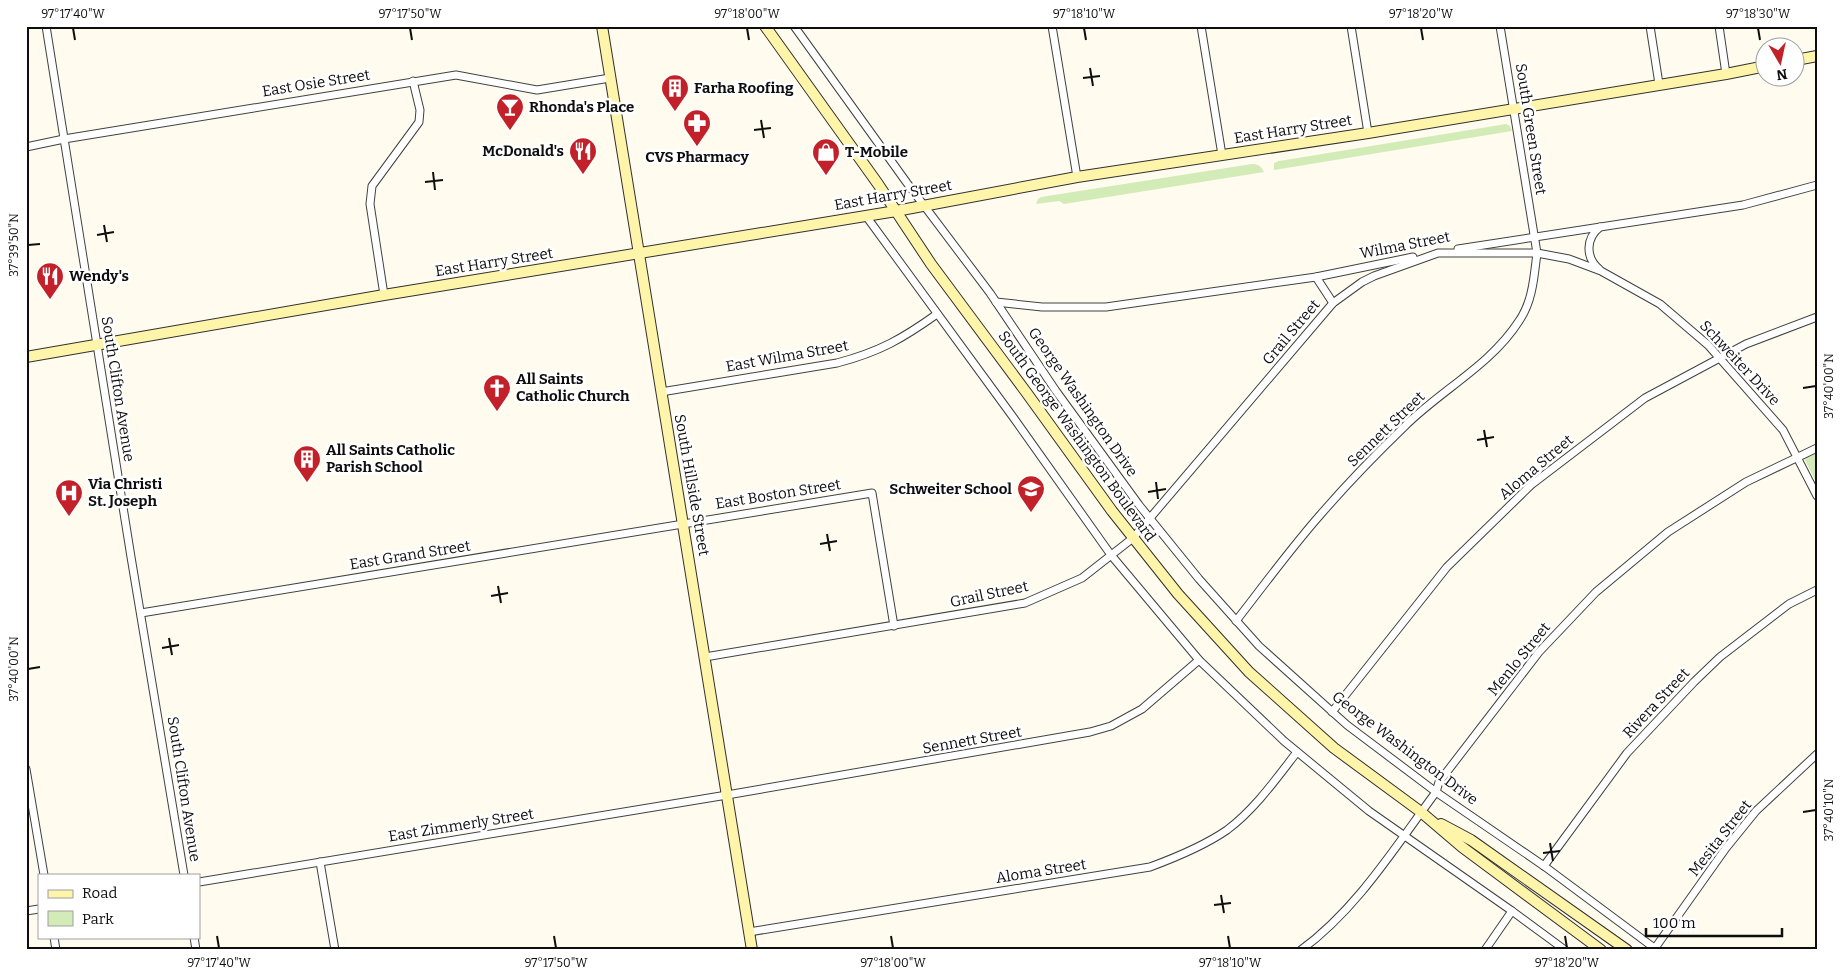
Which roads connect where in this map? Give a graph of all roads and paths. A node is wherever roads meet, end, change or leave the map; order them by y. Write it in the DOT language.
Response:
graph roads {
  1 [pos="46,26"];
  2 [pos="602,26"];
  3 [pos="765,26"];
  4 [pos="794,26"];
  5 [pos="1052,26"];
  6 [pos="1201,26"];
  7 [pos="1350,26"];
  8 [pos="1500,26"];
  9 [pos="1650,26"];
  10 [pos="1719,26"];
  11 [pos="1756,68"];
  12 [pos="1726,74"];
  13 [pos="610,78"];
  14 [pos="413,81"];
  15 [pos="1659,84"];
  16 [pos="1514,108"];
  17 [pos="1368,133"];
  18 [pos="64,139"];
  19 [pos="26,147"];
  20 [pos="1222,155"];
  21 [pos="1077,178"];
  22 [pos="1817,185"];
  23 [pos="924,206"];
  24 [pos="896,211"];
  25 [pos="866,216"];
  26 [pos="1604,226"];
  27 [pos="1535,236"];
  28 [pos="1438,253"];
  29 [pos="1537,253"];
  30 [pos="638,254"];
  31 [pos="1601,271"];
  32 [pos="1316,277"];
  33 [pos="384,295"];
  34 [pos="996,302"];
  35 [pos="1333,303"];
  36 [pos="937,314"];
  37 [pos="1817,317"];
  38 [pos="97,344"];
  39 [pos="26,357"];
  40 [pos="1720,358"];
  41 [pos="661,392"];
  42 [pos="1817,448"];
  43 [pos="1797,457"];
  44 [pos="1817,496"];
  45 [pos="1150,518"];
  46 [pos="683,522"];
  47 [pos="1133,538"];
  48 [pos="1111,555"];
  49 [pos="1817,590"];
  50 [pos="141,613"];
  51 [pos="1236,620"];
  52 [pos="894,626"];
  53 [pos="705,657"];
  54 [pos="1199,660"];
  55 [pos="1332,712"];
  56 [pos="1297,752"];
  57 [pos="1817,754"];
  58 [pos="26,769"];
  59 [pos="1436,792"];
  60 [pos="727,796"];
  61 [pos="1421,812"];
  62 [pos="1404,835"];
  63 [pos="320,862"];
  64 [pos="1544,866"];
  65 [pos="44,874"];
  66 [pos="184,874"];
  67 [pos="200,882"];
  68 [pos="1512,911"];
  69 [pos="749,932"];
  70 [pos="1656,949"];
  71 [pos="335,950"];
  72 [pos="752,950"];
  73 [pos="1301,950"];
  74 [pos="1485,950"];
  75 [pos="1565,950"];
  76 [pos="1601,950"];
  77 [pos="1627,950"];
  1 -- 18 [label="street, South Clifton Avenue"];
  2 -- 13 [label="main road, South Hillside Street"];
  3 -- 24 [label="main road, South George Washington Boulevard"];
  4 -- 23 [label="street, George Washington Drive"];
  5 -- 21 [label="street"];
  6 -- 20 [label="street"];
  7 -- 17 [label="street"];
  8 -- 16 [label="street, South Green Street"];
  9 -- 15 [label="street"];
  10 -- 12 [label="street"];
  11 -- 12 [label="main road, East Harry Street"];
  12 -- 15 [label="main road, East Harry Street"];
  13 -- 14 [label="street, East Osie Street"];
  13 -- 30 [label="main road, South Hillside Street"];
  14 -- 18 [label="street, East Osie Street"];
  14 -- 33 [label="street"];
  15 -- 16 [label="main road, East Harry Street"];
  16 -- 17 [label="main road, East Harry Street"];
  16 -- 27 [label="street, South Green Street"];
  17 -- 20 [label="main road, East Harry Street"];
  18 -- 19 [label="street, East Osie Street"];
  18 -- 38 [label="street, South Clifton Avenue"];
  20 -- 21 [label="main road, East Harry Street"];
  21 -- 23 [label="main road, East Harry Street"];
  22 -- 26 [label="street, Wilma Street"];
  23 -- 24 [label="main road, East Harry Street"];
  23 -- 34 [label="street, George Washington Drive"];
  24 -- 25 [label="main road, East Harry Street"];
  24 -- 47 [label="main road, South George Washington Boulevard"];
  25 -- 30 [label="main road, East Harry Street"];
  25 -- 36 [label="street"];
  26 -- 27 [label="street, Wilma Street"];
  26 -- 31 [label="street"];
  27 -- 28 [label="street, Wilma Street"];
  27 -- 29 [label="street, South Green Street"];
  28 -- 29 [label="street, Schweiter Drive"];
  28 -- 32 [label="street, Wilma Street"];
  28 -- 35 [label="street"];
  29 -- 31 [label="street, Schweiter Drive"];
  29 -- 51 [label="street, Sennett Street"];
  30 -- 33 [label="main road, East Harry Street"];
  30 -- 41 [label="main road, South Hillside Street"];
  31 -- 40 [label="street, Schweiter Drive"];
  32 -- 34 [label="street, Wilma Street"];
  32 -- 35 [label="street, Grail Street"];
  33 -- 38 [label="main road, East Harry Street"];
  34 -- 45 [label="street, George Washington Drive"];
  35 -- 45 [label="street, Grail Street"];
  36 -- 41 [label="street, East Wilma Street"];
  36 -- 48 [label="street"];
  37 -- 40 [label="street, Aloma Street"];
  38 -- 39 [label="main road, East Harry Street"];
  38 -- 50 [label="street, South Clifton Avenue"];
  40 -- 43 [label="street, Schweiter Drive"];
  40 -- 55 [label="street, Aloma Street"];
  41 -- 46 [label="main road, South Hillside Street"];
  42 -- 43 [label="street, Menlo Street"];
  43 -- 44 [label="street, Schweiter Drive"];
  43 -- 59 [label="street, Menlo Street"];
  45 -- 47 [label="street, Grail Street"];
  45 -- 51 [label="street, George Washington Drive"];
  46 -- 50 [label="street, East Grand Street"];
  46 -- 52 [label="street, East Boston Street"];
  46 -- 53 [label="main road, South Hillside Street"];
  47 -- 48 [label="street, Grail Street"];
  47 -- 61 [label="main road, South George Washington Boulevard"];
  48 -- 52 [label="street, Grail Street"];
  48 -- 54 [label="street"];
  49 -- 64 [label="street, Rivera Street"];
  50 -- 66 [label="street, South Clifton Avenue"];
  51 -- 55 [label="street, George Washington Drive"];
  52 -- 53 [label="street, Grail Street"];
  53 -- 60 [label="main road, South Hillside Street"];
  54 -- 56 [label="street"];
  54 -- 60 [label="street, Sennett Street"];
  55 -- 59 [label="street, George Washington Drive"];
  56 -- 62 [label="street"];
  56 -- 69 [label="street, Aloma Street"];
  57 -- 70 [label="street, Mesita Street"];
  58 -- 65 [label="street"];
  59 -- 61 [label="street, Menlo Street"];
  59 -- 64 [label="street, George Washington Drive"];
  60 -- 63 [label="street, East Zimmerly Street"];
  60 -- 69 [label="main road, South Hillside Street"];
  61 -- 62 [label="street, Menlo Street"];
  61 -- 76 [label="main road, South George Washington Boulevard"];
  61 -- 77 [label="main road, South George Washington Boulevard"];
  62 -- 68 [label="street"];
  62 -- 73 [label="street, Menlo Street"];
  63 -- 67 [label="street, East Zimmerly Street"];
  63 -- 71 [label="street"];
  64 -- 70 [label="street, George Washington Drive"];
  68 -- 74 [label="street"];
  68 -- 75 [label="street"];
  69 -- 72 [label="main road, South Hillside Street"];
}
